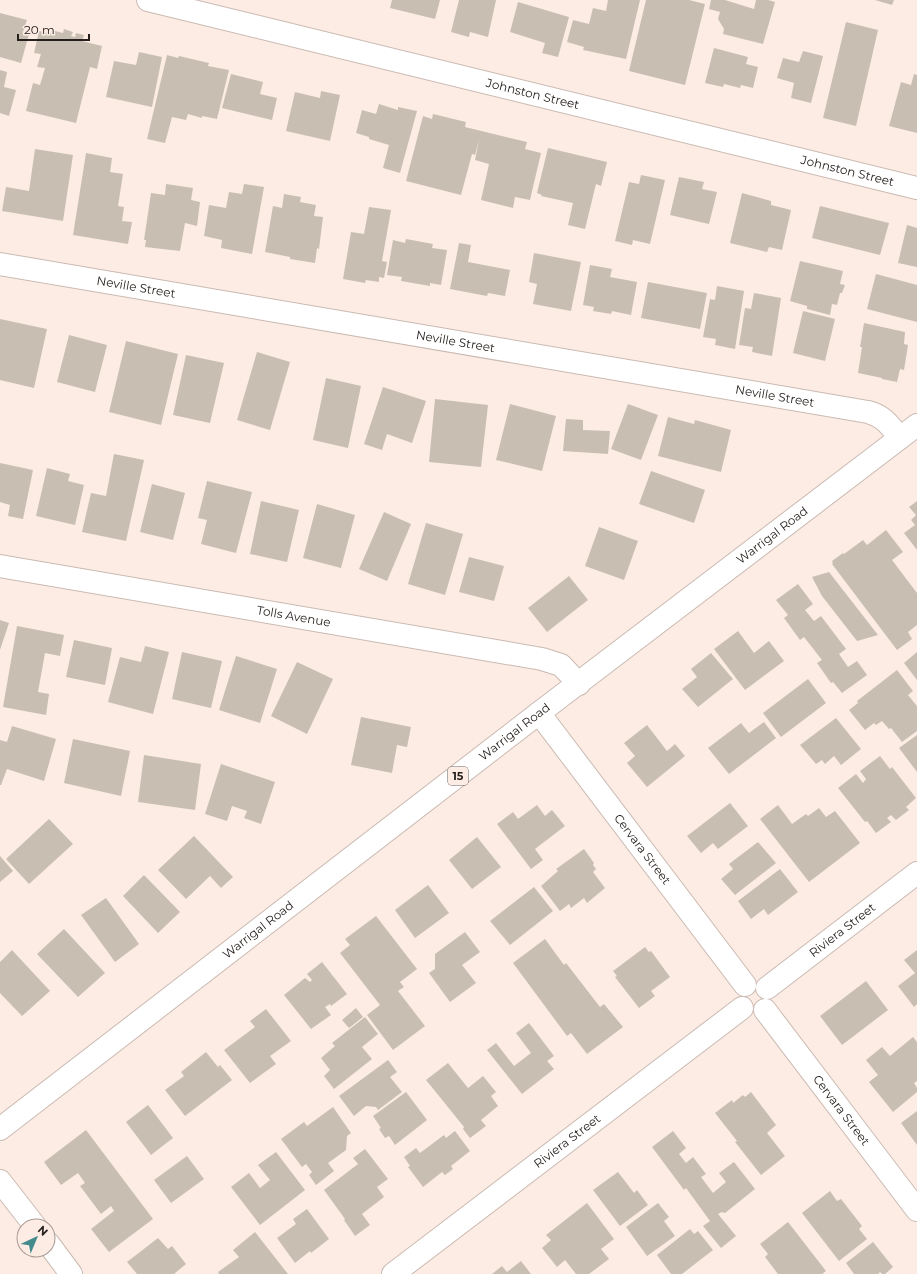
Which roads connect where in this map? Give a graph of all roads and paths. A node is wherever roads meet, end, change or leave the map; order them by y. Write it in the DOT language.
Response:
graph roads {
  1 [pos="148,0"];
  2 [pos="917,188"];
  3 [pos="0,264"];
  4 [pos="917,425"];
  5 [pos="900,438"];
  6 [pos="0,566"];
  7 [pos="579,684"];
  8 [pos="539,713"];
  9 [pos="917,873"];
  10 [pos="745,985"];
  11 [pos="767,988"];
  12 [pos="742,1008"];
  13 [pos="765,1010"];
  14 [pos="0,1128"];
  15 [pos="0,1181"];
  16 [pos="917,1210"];
  17 [pos="29,1218"];
  18 [pos="56,1254"];
  19 [pos="71,1274"];
  20 [pos="394,1274"];
  1 -- 2 [label="main road, Johnston Street"];
  3 -- 5 [label="main road, Neville Street"];
  4 -- 5 [label="main road, Warrigal Road / 15"];
  5 -- 7 [label="main road, Warrigal Road / 15"];
  6 -- 7 [label="main road, Tolls Avenue"];
  7 -- 8 [label="main road, Warrigal Road / 15"];
  8 -- 10 [label="main road, Cervara Street"];
  8 -- 14 [label="main road, Warrigal Road / 15"];
  9 -- 11 [label="main road, Riviera Street"];
  10 -- 11 [label="main road"];
  10 -- 12 [label="main road"];
  11 -- 13 [label="main road"];
  12 -- 13 [label="main road"];
  12 -- 20 [label="main road, Riviera Street"];
  13 -- 16 [label="main road, Cervara Street"];
  15 -- 17 [label="main road"];
  18 -- 19 [label="main road"];
}
